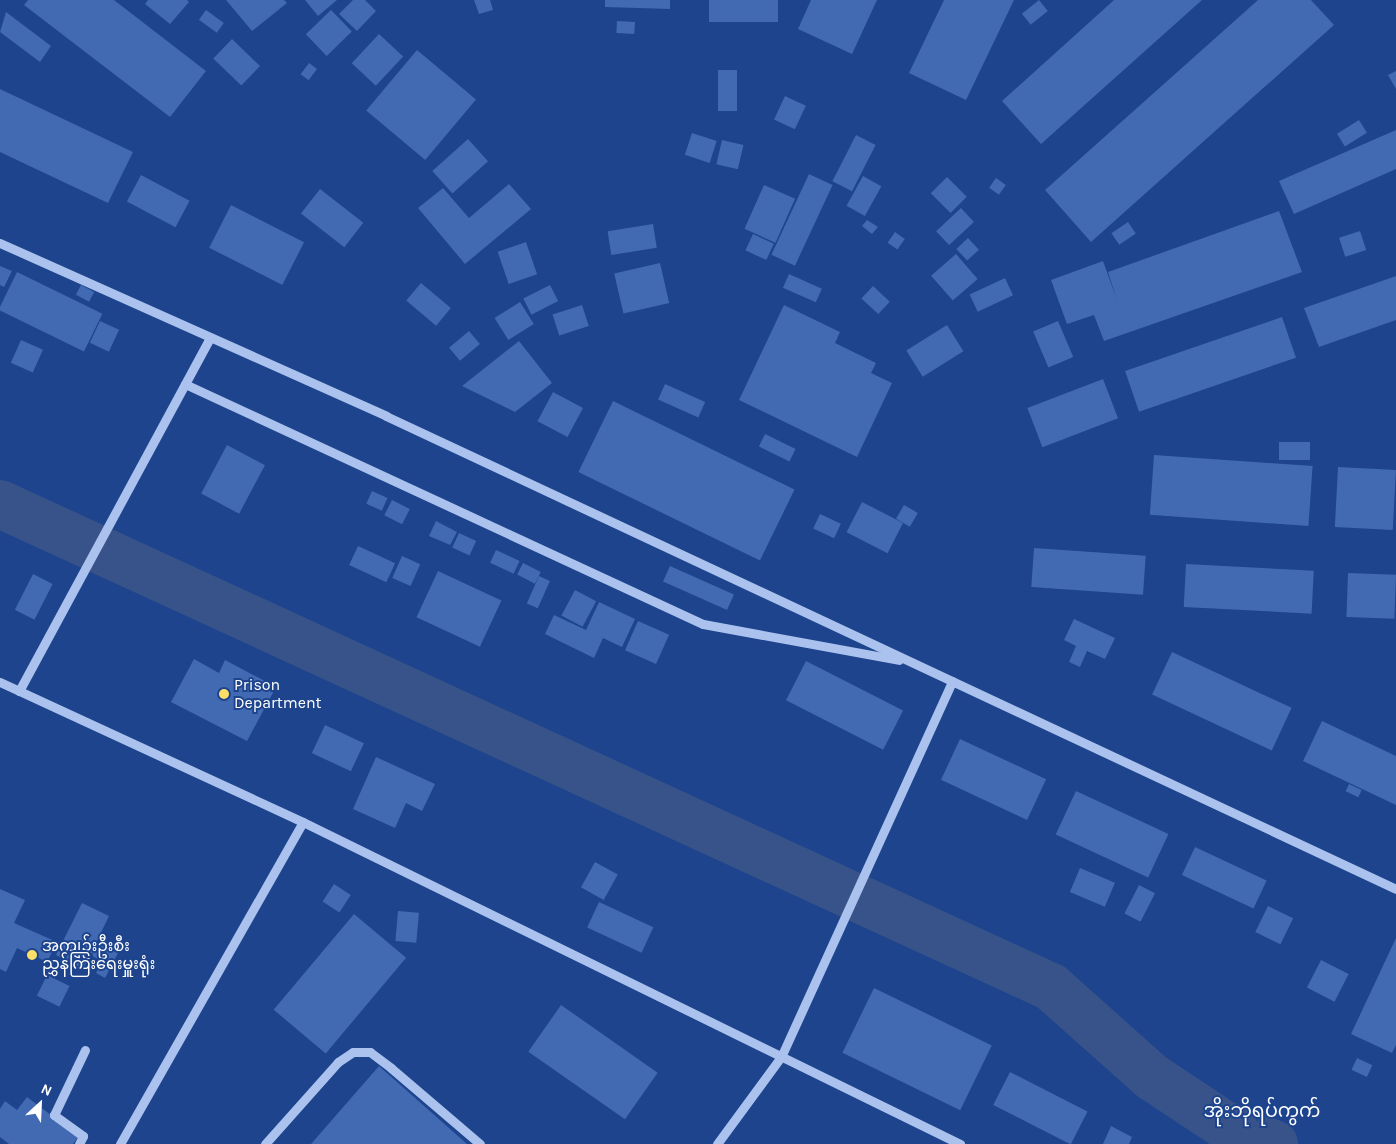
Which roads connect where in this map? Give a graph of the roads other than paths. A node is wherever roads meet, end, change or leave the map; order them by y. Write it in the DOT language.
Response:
graph roads {
  1 [pos="0,243"];
  2 [pos="210,338"];
  3 [pos="186,384"];
  4 [pos="908,661"];
  5 [pos="952,681"];
  6 [pos="0,682"];
  7 [pos="19,691"];
  8 [pos="303,822"];
  9 [pos="1396,889"];
  10 [pos="85,1050"];
  11 [pos="781,1057"];
  12 [pos="79,1144"];
  13 [pos="120,1144"];
  14 [pos="265,1144"];
  15 [pos="480,1144"];
  16 [pos="717,1144"];
  17 [pos="960,1144"];
  1 -- 2 [label="street"];
  2 -- 3 [label="street"];
  2 -- 4 [label="street"];
  3 -- 4 [label="street"];
  3 -- 7 [label="street"];
  4 -- 5 [label="street"];
  5 -- 9 [label="street"];
  5 -- 11 [label="street"];
  6 -- 7 [label="street"];
  7 -- 8 [label="street"];
  8 -- 11 [label="street"];
  8 -- 13 [label="street"];
  10 -- 12 [label="street"];
  11 -- 16 [label="street"];
  11 -- 17 [label="street"];
  14 -- 15 [label="street"];
}
